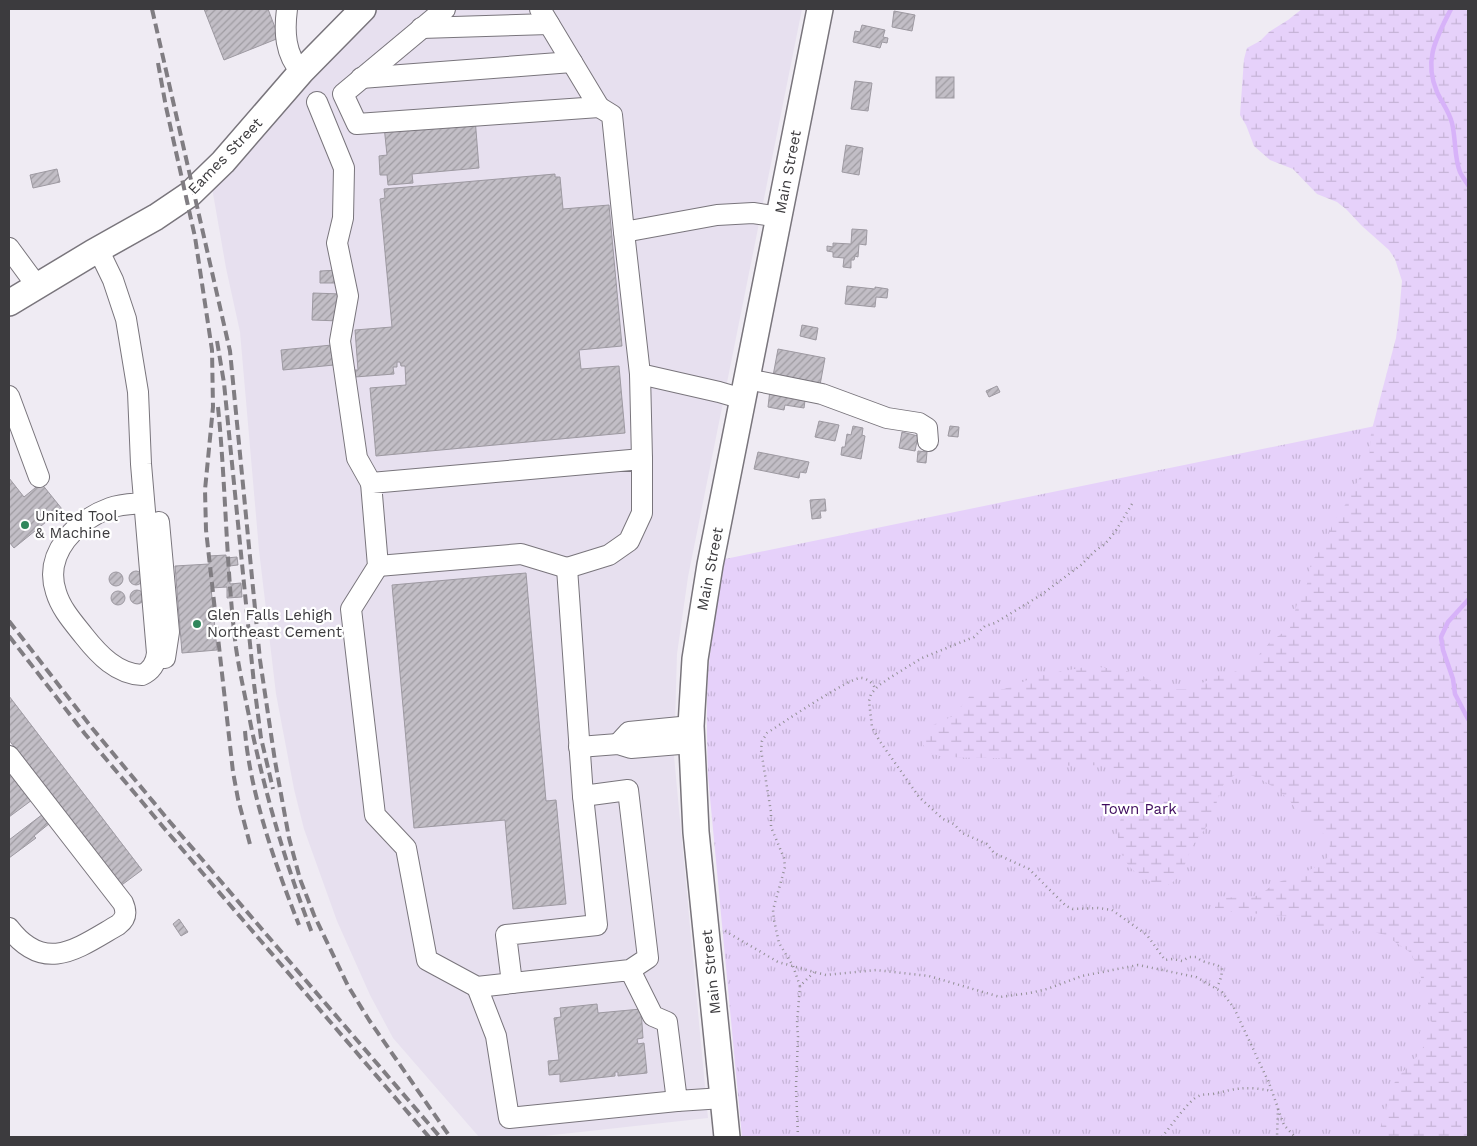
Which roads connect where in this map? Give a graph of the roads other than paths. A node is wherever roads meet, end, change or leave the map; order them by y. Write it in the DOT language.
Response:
graph roads {
  1 [pos="287,9"];
  2 [pos="363,9"];
  3 [pos="445,9"];
  4 [pos="820,9"];
  5 [pos="545,16"];
  6 [pos="421,28"];
  7 [pos="572,62"];
  8 [pos="296,78"];
  9 [pos="361,78"];
  10 [pos="346,100"];
  11 [pos="317,102"];
  12 [pos="599,107"];
  13 [pos="780,217"];
  14 [pos="624,232"];
  15 [pos="9,248"];
  16 [pos="98,249"];
  17 [pos="36,286"];
  18 [pos="9,303"];
  19 [pos="640,374"];
  20 [pos="745,389"];
  21 [pos="138,392"];
  22 [pos="9,396"];
  23 [pos="928,441"];
  24 [pos="642,459"];
  25 [pos="39,477"];
  26 [pos="371,483"];
  27 [pos="144,502"];
  28 [pos="378,566"];
  29 [pos="567,568"];
  30 [pos="142,675"];
  31 [pos="692,735"];
  32 [pos="579,747"];
  33 [pos="9,756"];
  34 [pos="583,796"];
  35 [pos="9,928"];
  36 [pos="630,970"];
  37 [pos="512,983"];
  38 [pos="477,987"];
  39 [pos="723,1098"];
  40 [pos="677,1101"];
  41 [pos="727,1137"];
  1 -- 8 [label="lane"];
  2 -- 8 [label="main road, Eames Street"];
  3 -- 6 [label="lane"];
  4 -- 13 [label="main road, Main Street"];
  5 -- 6 [label="lane"];
  5 -- 7 [label="lane"];
  6 -- 9 [label="lane"];
  7 -- 9 [label="lane"];
  7 -- 12 [label="lane"];
  8 -- 11 [label="lane"];
  8 -- 16 [label="main road, Eames Street"];
  9 -- 10 [label="lane"];
  10 -- 11 [label="lane"];
  10 -- 12 [label="lane"];
  11 -- 26 [label="lane"];
  12 -- 14 [label="lane"];
  13 -- 14 [label="lane"];
  13 -- 20 [label="main road, Main Street"];
  14 -- 19 [label="lane"];
  15 -- 17 [label="lane"];
  16 -- 17 [label="main road, Eames Street"];
  16 -- 21 [label="lane"];
  17 -- 18 [label="main road, Eames Street"];
  19 -- 20 [label="lane"];
  19 -- 24 [label="lane"];
  20 -- 23 [label="lane"];
  20 -- 31 [label="main road, Main Street"];
  21 -- 27 [label="lane"];
  21 -- 30 [label="lane"];
  22 -- 25 [label="lane"];
  24 -- 26 [label="lane"];
  24 -- 29 [label="lane"];
  26 -- 28 [label="lane"];
  27 -- 30 [label="lane"];
  27 -- 30 [label="lane"];
  28 -- 29 [label="lane"];
  28 -- 38 [label="lane"];
  29 -- 32 [label="lane"];
  31 -- 32 [label="lane"];
  31 -- 39 [label="main road, Main Street"];
  32 -- 34 [label="lane"];
  33 -- 35 [label="lane"];
  34 -- 36 [label="lane"];
  34 -- 37 [label="lane"];
  36 -- 37 [label="lane"];
  36 -- 40 [label="lane"];
  37 -- 38 [label="lane"];
  38 -- 40 [label="lane"];
  39 -- 40 [label="lane"];
  39 -- 41 [label="main road, Main Street"];
}
